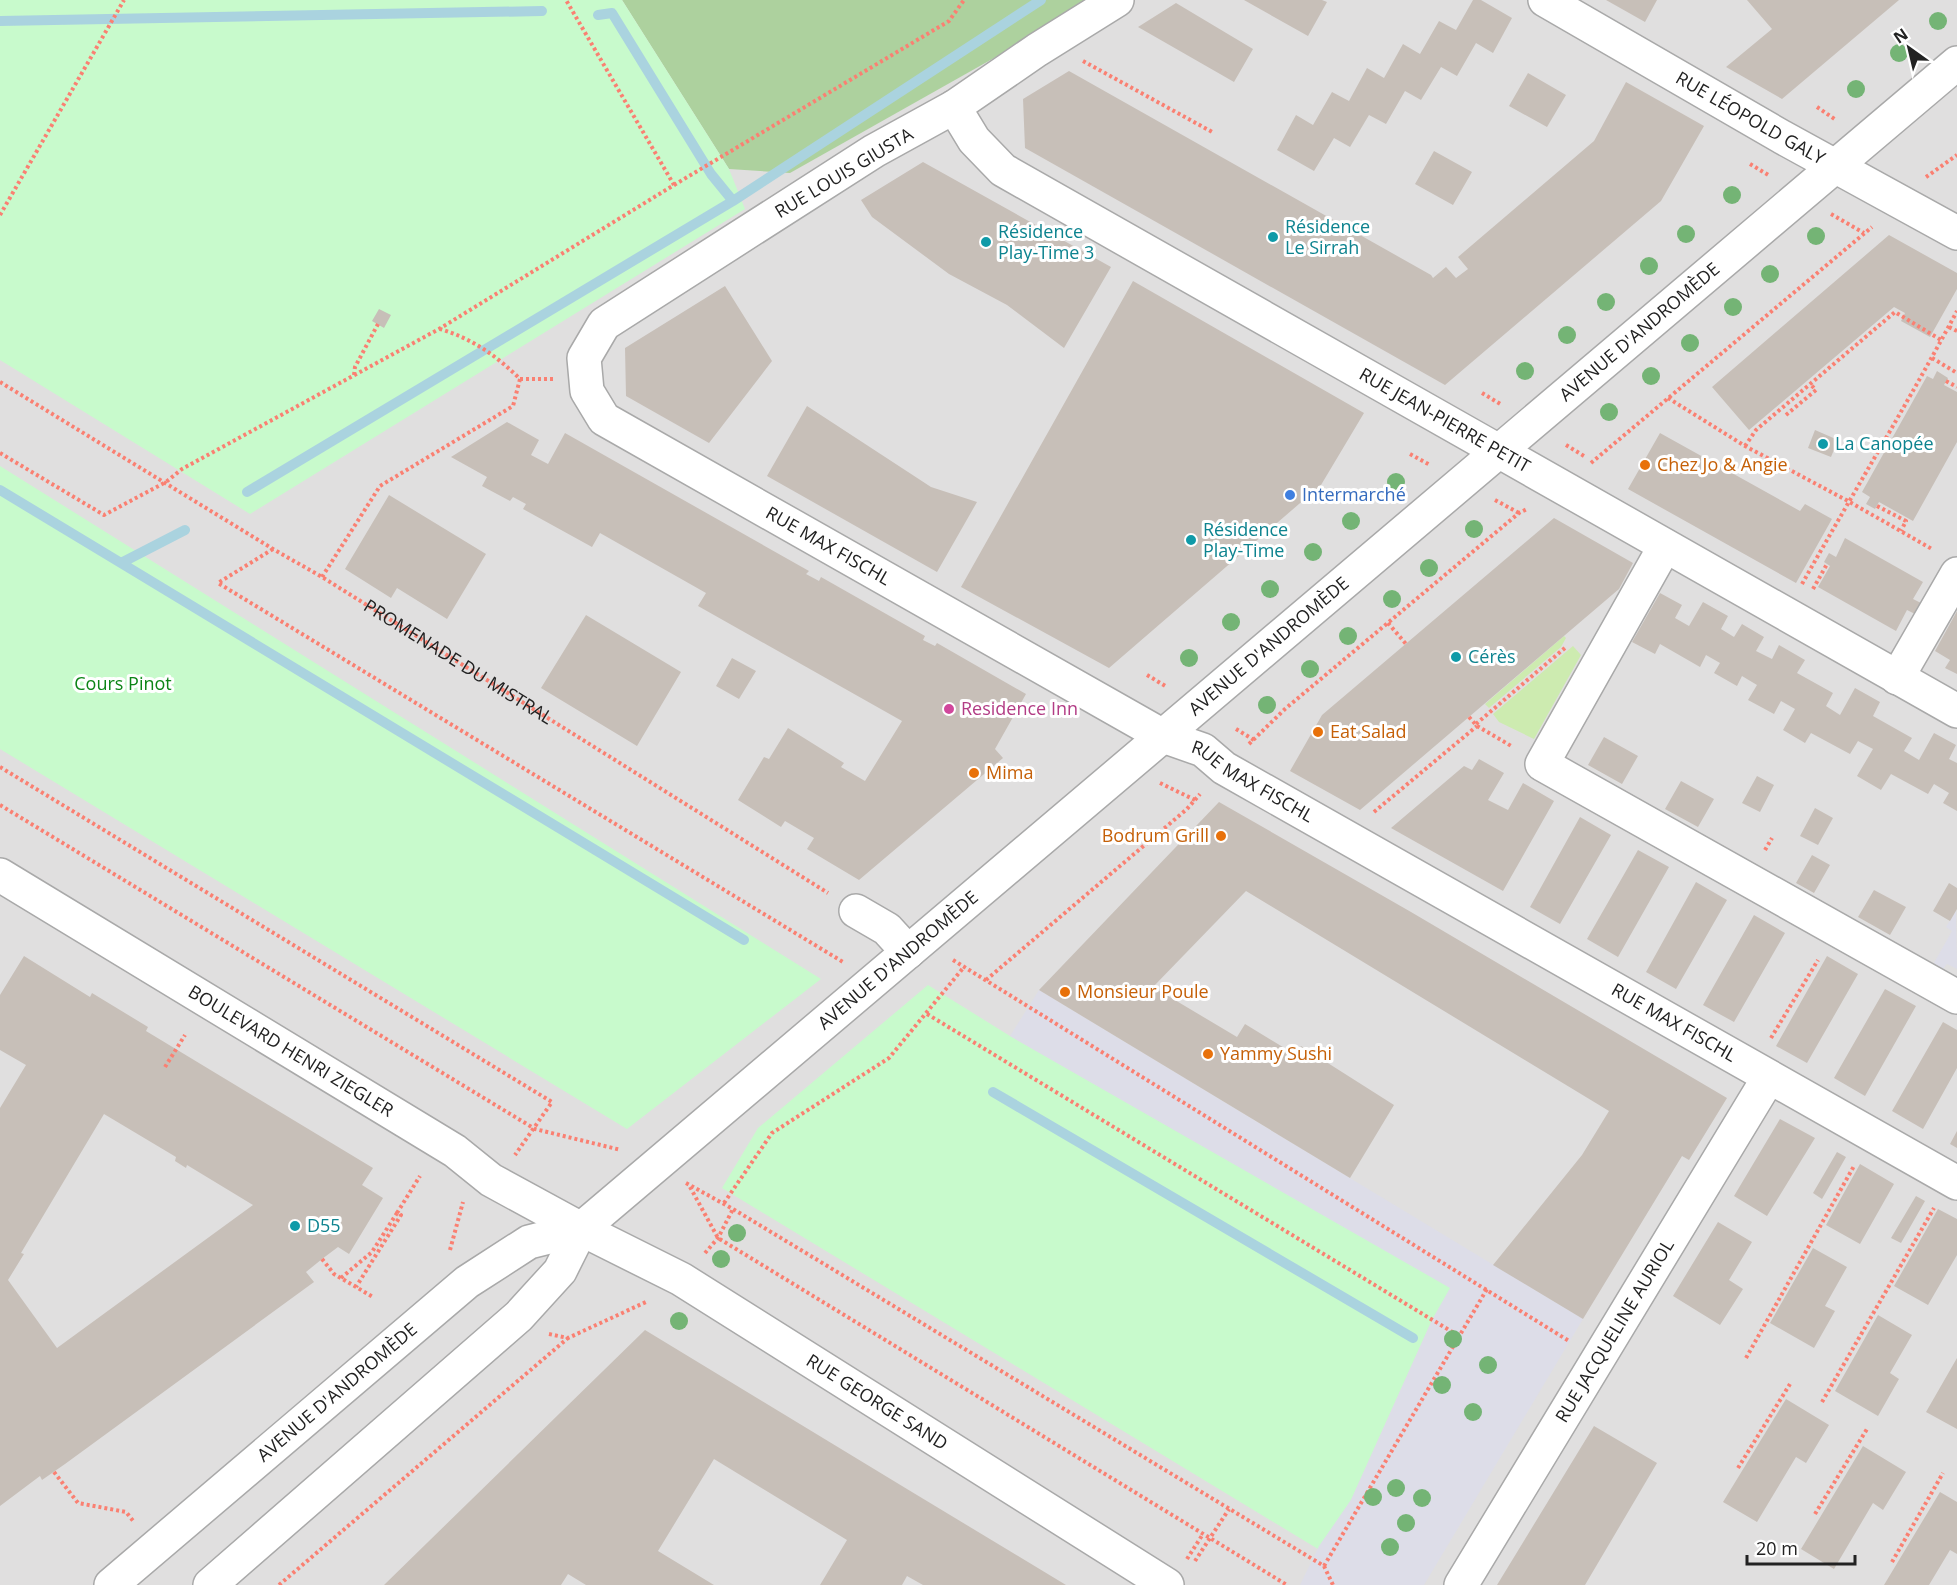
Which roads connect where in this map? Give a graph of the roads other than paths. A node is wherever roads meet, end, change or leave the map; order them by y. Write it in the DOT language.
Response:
graph roads {
  1 [pos="1117,0"];
  2 [pos="1545,0"];
  3 [pos="1957,63"];
  4 [pos="954,107"];
  5 [pos="1836,166"];
  6 [pos="1957,233"];
  7 [pos="584,358"];
  8 [pos="1499,451"];
  9 [pos="1665,546"];
  10 [pos="1947,563"];
  11 [pos="1897,678"];
  12 [pos="1957,711"];
  13 [pos="1163,736"];
  14 [pos="0,875"];
  15 [pos="856,911"];
  16 [pos="914,947"];
  17 [pos="1957,997"];
  18 [pos="1768,1062"];
  19 [pos="1957,1183"];
  20 [pos="581,1229"];
  21 [pos="111,1585"];
  22 [pos="210,1585"];
  23 [pos="1167,1585"];
  24 [pos="1461,1585"];
  1 -- 4 [label="street, RUE LOUIS GIUSTA"];
  2 -- 5 [label="street, RUE LÉOPOLD GALY"];
  3 -- 5 [label="street, AVENUE D'ANDROMÈDE"];
  4 -- 7 [label="street, RUE LOUIS GIUSTA"];
  4 -- 8 [label="street, RUE JEAN-PIERRE PETIT"];
  5 -- 6 [label="street, RUE LÉOPOLD GALY"];
  5 -- 8 [label="street, AVENUE D'ANDROMÈDE"];
  7 -- 13 [label="street, RUE MAX FISCHL"];
  8 -- 9 [label="street, RUE JEAN-PIERRE PETIT"];
  8 -- 13 [label="street, AVENUE D'ANDROMÈDE"];
  9 -- 11 [label="street, RUE JEAN-PIERRE PETIT"];
  9 -- 17 [label="street"];
  10 -- 11 [label="street"];
  11 -- 12 [label="street, RUE JEAN-PIERRE PETIT"];
  13 -- 16 [label="street, AVENUE D'ANDROMÈDE"];
  13 -- 18 [label="street, RUE MAX FISCHL"];
  14 -- 20 [label="street, BOULEVARD HENRI ZIEGLER"];
  15 -- 16 [label="street"];
  16 -- 20 [label="street, AVENUE D'ANDROMÈDE"];
  18 -- 19 [label="street, RUE MAX FISCHL"];
  18 -- 24 [label="street, RUE JACQUELINE AURIOL"];
  20 -- 21 [label="street, AVENUE D'ANDROMÈDE"];
  20 -- 22 [label="street, AVENUE D'ANDROMÈDE"];
  20 -- 23 [label="street, RUE GEORGE SAND"];
}
